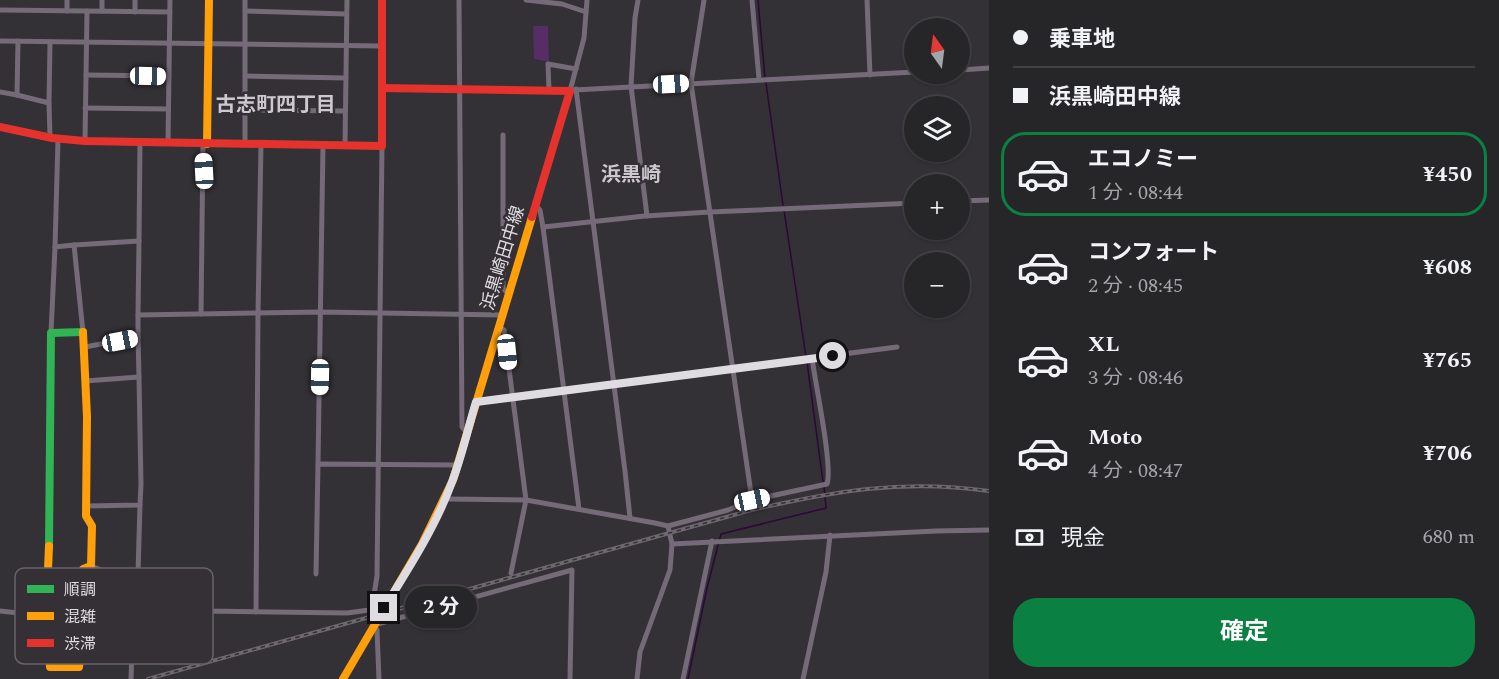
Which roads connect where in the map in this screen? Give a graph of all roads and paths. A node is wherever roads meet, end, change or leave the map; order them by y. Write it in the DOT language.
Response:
graph roads {
  1 [pos="67,0"];
  2 [pos="102,0"];
  3 [pos="135,0"];
  4 [pos="170,0"];
  5 [pos="209,0"];
  6 [pos="245,0"];
  7 [pos="346,0"];
  8 [pos="382,0"];
  9 [pos="459,0"];
  10 [pos="526,0"];
  11 [pos="587,0"];
  12 [pos="638,0"];
  13 [pos="704,0"];
  14 [pos="752,0"];
  15 [pos="867,0"];
  16 [pos="0,10"];
  17 [pos="67,11"];
  18 [pos="87,11"];
  19 [pos="102,11"];
  20 [pos="245,11"];
  21 [pos="135,12"];
  22 [pos="170,12"];
  23 [pos="586,12"];
  24 [pos="346,14"];
  25 [pos="0,41"];
  26 [pos="18,41"];
  27 [pos="50,42"];
  28 [pos="86,42"];
  29 [pos="169,43"];
  30 [pos="208,44"];
  31 [pos="245,44"];
  32 [pos="346,46"];
  33 [pos="382,46"];
  34 [pos="989,68"];
  35 [pos="576,69"];
  36 [pos="970,69"];
  37 [pos="904,73"];
  38 [pos="86,75"];
  39 [pos="870,75"];
  40 [pos="169,76"];
  41 [pos="245,76"];
  42 [pos="346,78"];
  43 [pos="759,79"];
  44 [pos="691,83"];
  45 [pos="631,86"];
  46 [pos="382,88"];
  47 [pos="459,89"];
  48 [pos="573,90"];
  49 [pos="549,91"];
  50 [pos="0,92"];
  51 [pos="17,95"];
  52 [pos="49,103"];
  53 [pos="85,108"];
  54 [pos="168,109"];
  55 [pos="245,110"];
  56 [pos="345,111"];
  57 [pos="0,127"];
  58 [pos="503,135"];
  59 [pos="54,138"];
  60 [pos="85,141"];
  61 [pos="140,142"];
  62 [pos="168,143"];
  63 [pos="205,143"];
  64 [pos="245,144"];
  65 [pos="261,144"];
  66 [pos="323,145"];
  67 [pos="345,146"];
  68 [pos="382,146"];
  69 [pos="989,200"];
  70 [pos="970,201"];
  71 [pos="904,203"];
  72 [pos="536,204"];
  73 [pos="710,212"];
  74 [pos="647,216"];
  75 [pos="593,222"];
  76 [pos="543,227"];
  77 [pos="139,241"];
  78 [pos="74,245"];
  79 [pos="55,247"];
  80 [pos="508,294"];
  81 [pos="321,312"];
  82 [pos="201,314"];
  83 [pos="258,314"];
  84 [pos="379,314"];
  85 [pos="138,315"];
  86 [pos="460,315"];
  87 [pos="502,315"];
  88 [pos="498,327"];
  89 [pos="83,332"];
  90 [pos="51,333"];
  91 [pos="138,337"];
  92 [pos="897,347"];
  93 [pos="85,348"];
  94 [pos="812,358"];
  95 [pos="733,369"];
  96 [pos="139,377"];
  97 [pos="85,381"];
  98 [pos="614,384"];
  99 [pos="564,390"];
  100 [pos="512,397"];
  101 [pos="476,402"];
  102 [pos="467,433"];
  103 [pos="318,464"];
  104 [pos="378,465"];
  105 [pos="458,465"];
  106 [pos="445,500"];
  107 [pos="526,500"];
  108 [pos="752,500"];
  109 [pos="140,505"];
  110 [pos="87,506"];
  111 [pos="579,509"];
  112 [pos="630,518"];
  113 [pos="668,526"];
  114 [pos="989,530"];
  115 [pos="830,535"];
  116 [pos="712,541"];
  117 [pos="672,544"];
  118 [pos="91,566"];
  119 [pos="48,568"];
  120 [pos="86,568"];
  121 [pos="96,568"];
  122 [pos="138,568"];
  123 [pos="511,573"];
  124 [pos="316,574"];
  125 [pos="372,608"];
  126 [pos="384,608"];
  127 [pos="0,611"];
  128 [pos="213,611"];
  129 [pos="256,612"];
  130 [pos="15,613"];
  131 [pos="374,625"];
  132 [pos="50,664"];
  133 [pos="79,664"];
  134 [pos="132,664"];
  135 [pos="131,679"];
  136 [pos="343,679"];
  137 [pos="379,679"];
  138 [pos="570,679"];
  139 [pos="637,679"];
  140 [pos="683,679"];
  141 [pos="802,679"];
  1 -- 17 [label="street"];
  2 -- 19 [label="street"];
  3 -- 21 [label="street"];
  4 -- 22 [label="street"];
  5 -- 30 [label="street"];
  6 -- 20 [label="street"];
  7 -- 24 [label="street"];
  8 -- 33 [label="street"];
  9 -- 47 [label="street"];
  10 -- 23 [label="street"];
  11 -- 23 [label="street"];
  12 -- 45 [label="street"];
  13 -- 44 [label="street"];
  14 -- 43 [label="street"];
  15 -- 39 [label="street"];
  16 -- 17 [label="street"];
  17 -- 18 [label="street"];
  18 -- 19 [label="street"];
  18 -- 28 [label="street"];
  19 -- 21 [label="street"];
  20 -- 24 [label="street"];
  20 -- 31 [label="street"];
  21 -- 22 [label="street"];
  22 -- 29 [label="street"];
  23 -- 35 [label="street"];
  24 -- 32 [label="street"];
  25 -- 26 [label="street"];
  26 -- 27 [label="street"];
  26 -- 51 [label="street"];
  27 -- 28 [label="street"];
  27 -- 52 [label="street"];
  28 -- 29 [label="street"];
  28 -- 38 [label="street"];
  29 -- 30 [label="street"];
  29 -- 40 [label="street"];
  30 -- 31 [label="street"];
  30 -- 63 [label="street"];
  31 -- 32 [label="street"];
  31 -- 41 [label="street"];
  32 -- 33 [label="street"];
  32 -- 42 [label="street"];
  33 -- 46 [label="street"];
  34 -- 36 [label="street"];
  35 -- 48 [label="street"];
  35 -- 49 [label="street"];
  37 -- 39 [label="street"];
  38 -- 40 [label="street"];
  38 -- 53 [label="street"];
  39 -- 43 [label="street"];
  40 -- 54 [label="street"];
  41 -- 42 [label="street"];
  41 -- 55 [label="street"];
  42 -- 56 [label="street"];
  43 -- 44 [label="street"];
  44 -- 45 [label="street"];
  44 -- 73 [label="street"];
  45 -- 48 [label="street"];
  45 -- 74 [label="street"];
  46 -- 47 [label="street"];
  46 -- 68 [label="street"];
  47 -- 49 [label="street"];
  47 -- 86 [label="street"];
  48 -- 49 [label="street"];
  48 -- 72 [label="street, 浜黒崎田中線"];
  48 -- 75 [label="street"];
  50 -- 51 [label="street"];
  51 -- 52 [label="street"];
  52 -- 59 [label="street"];
  53 -- 54 [label="street"];
  53 -- 60 [label="street"];
  54 -- 62 [label="street"];
  55 -- 56 [label="street"];
  55 -- 64 [label="street"];
  56 -- 67 [label="street"];
  57 -- 59 [label="street"];
  58 -- 80 [label="street"];
  59 -- 60 [label="street"];
  59 -- 79 [label="street"];
  60 -- 61 [label="street"];
  61 -- 62 [label="street"];
  61 -- 77 [label="street"];
  62 -- 63 [label="street"];
  63 -- 64 [label="street"];
  63 -- 82 [label="street"];
  64 -- 65 [label="street"];
  65 -- 66 [label="street"];
  65 -- 83 [label="street"];
  66 -- 67 [label="street"];
  66 -- 81 [label="street"];
  67 -- 68 [label="street"];
  68 -- 84 [label="street"];
  69 -- 70 [label="street"];
  71 -- 73 [label="street"];
  72 -- 76 [label="street"];
  72 -- 80 [label="street, 浜黒崎田中線"];
  73 -- 74 [label="street"];
  73 -- 95 [label="street"];
  74 -- 75 [label="street"];
  75 -- 76 [label="street"];
  75 -- 98 [label="street"];
  76 -- 99 [label="street"];
  77 -- 78 [label="street"];
  77 -- 85 [label="street"];
  78 -- 79 [label="street"];
  78 -- 89 [label="street"];
  79 -- 90 [label="street"];
  80 -- 87 [label="street, 浜黒崎田中線"];
  81 -- 83 [label="street"];
  81 -- 84 [label="street"];
  81 -- 103 [label="street"];
  82 -- 83 [label="street"];
  82 -- 85 [label="street"];
  83 -- 129 [label="street"];
  84 -- 86 [label="street"];
  84 -- 104 [label="street"];
  85 -- 91 [label="street"];
  86 -- 87 [label="street"];
  86 -- 102 [label="street"];
  87 -- 88 [label="street, 浜黒崎田中線"];
  88 -- 100 [label="street"];
  88 -- 101 [label="street, 浜黒崎田中線"];
  89 -- 90 [label="street"];
  89 -- 93 [label="street"];
  90 -- 119 [label="street"];
  91 -- 93 [label="street"];
  91 -- 96 [label="street"];
  92 -- 94 [label="street"];
  93 -- 97 [label="street"];
  94 -- 95 [label="street"];
  94 -- 108 [label="street"];
  95 -- 98 [label="street"];
  95 -- 108 [label="street"];
  96 -- 97 [label="street"];
  96 -- 109 [label="street"];
  97 -- 110 [label="street"];
  98 -- 99 [label="street"];
  98 -- 112 [label="street"];
  99 -- 100 [label="street"];
  99 -- 111 [label="street"];
  100 -- 101 [label="street"];
  100 -- 107 [label="street"];
  101 -- 102 [label="street, 浜黒崎田中線"];
  102 -- 105 [label="street, 浜黒崎田中線"];
  103 -- 104 [label="street"];
  103 -- 124 [label="street"];
  104 -- 105 [label="street"];
  104 -- 125 [label="street"];
  105 -- 106 [label="street, 浜黒崎田中線"];
  106 -- 107 [label="street"];
  106 -- 126 [label="street, 浜黒崎田中線"];
  107 -- 111 [label="street"];
  107 -- 123 [label="street"];
  108 -- 113 [label="street"];
  109 -- 110 [label="street"];
  109 -- 122 [label="street"];
  110 -- 118 [label="street"];
  111 -- 112 [label="street"];
  112 -- 113 [label="street"];
  113 -- 117 [label="street"];
  114 -- 115 [label="street"];
  115 -- 116 [label="street"];
  115 -- 141 [label="street"];
  116 -- 117 [label="street"];
  116 -- 140 [label="street"];
  117 -- 139 [label="street"];
  118 -- 120 [label="street"];
  118 -- 121 [label="street"];
  125 -- 126 [label="street"];
  125 -- 129 [label="street"];
  126 -- 131 [label="street, 浜黒崎田中線"];
  127 -- 130 [label="street"];
  128 -- 129 [label="street"];
  131 -- 136 [label="street, 浜黒崎田中線"];
  131 -- 137 [label="street"];
  131 -- 138 [label="street"];
  132 -- 133 [label="street"];
  134 -- 135 [label="street"];
}
